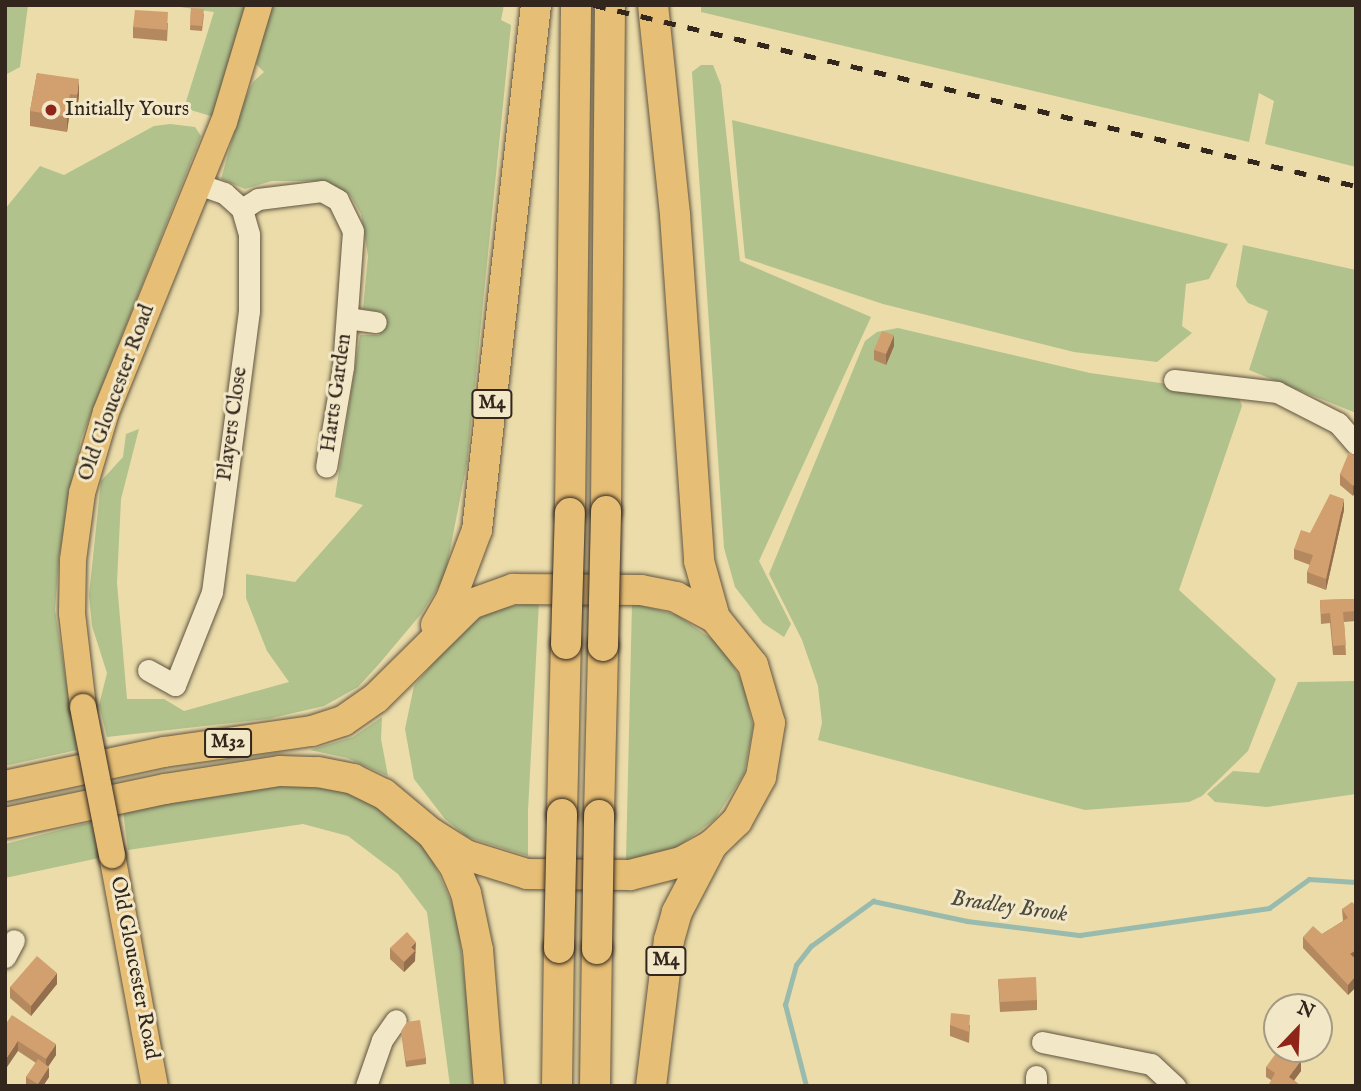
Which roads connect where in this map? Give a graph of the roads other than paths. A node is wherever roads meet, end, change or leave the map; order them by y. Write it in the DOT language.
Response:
graph roads {
  1 [pos="259,5"];
  2 [pos="529,5"];
  3 [pos="536,5"];
  4 [pos="576,5"];
  5 [pos="610,5"];
  6 [pos="653,5"];
  7 [pos="518,149"];
  8 [pos="198,184"];
  9 [pos="243,209"];
  10 [pos="347,318"];
  11 [pos="376,322"];
  12 [pos="1174,380"];
  13 [pos="1356,444"];
  14 [pos="326,467"];
  15 [pos="715,618"];
  16 [pos="423,647"];
  17 [pos="148,670"];
  18 [pos="5,786"];
  19 [pos="5,823"];
  20 [pos="432,834"];
  21 [pos="712,845"];
  22 [pos="396,1020"];
  23 [pos="1042,1042"];
  24 [pos="155,1086"];
  25 [pos="366,1086"];
  26 [pos="489,1086"];
  27 [pos="557,1086"];
  28 [pos="595,1086"];
  29 [pos="651,1086"];
  30 [pos="1175,1086"];
  1 -- 8 [label="main road, Old Gloucester Road"];
  2 -- 7 [label="highway, M4"];
  3 -- 7 [label="highway, M4"];
  4 -- 27 [label="highway, bridge"];
  5 -- 28 [label="highway, bridge"];
  6 -- 15 [label="highway"];
  7 -- 16 [label="highway, M4"];
  8 -- 9 [label="street"];
  8 -- 24 [label="main road, Old Gloucester Road, bridge"];
  9 -- 10 [label="street, Harts Garden"];
  9 -- 17 [label="street, Players Close"];
  10 -- 11 [label="street, Harts Garden"];
  10 -- 14 [label="street, Harts Garden"];
  12 -- 13 [label="street"];
  15 -- 16 [label="highway, M32"];
  15 -- 21 [label="highway, M32"];
  16 -- 18 [label="highway, M32"];
  19 -- 20 [label="highway, M32"];
  20 -- 21 [label="highway, M32"];
  20 -- 26 [label="highway"];
  21 -- 29 [label="highway, M4"];
  22 -- 25 [label="street"];
  23 -- 30 [label="street"];
}
